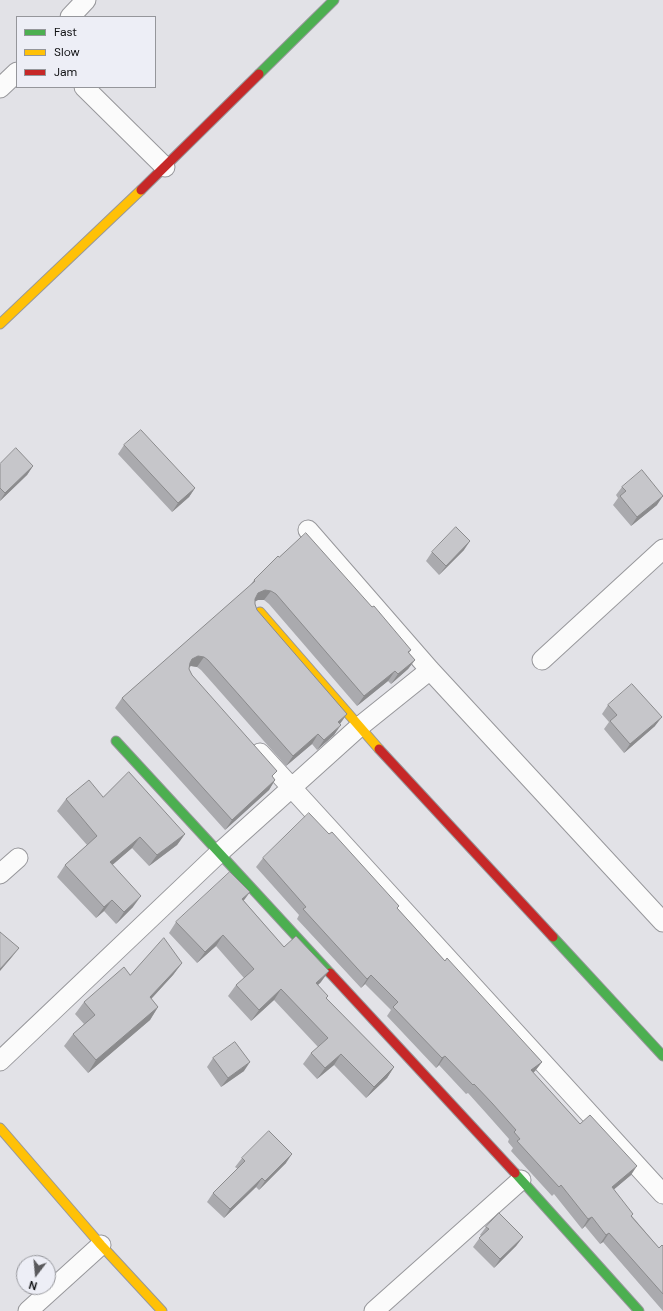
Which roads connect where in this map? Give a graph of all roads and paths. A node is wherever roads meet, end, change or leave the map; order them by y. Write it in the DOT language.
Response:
graph roads {
  1 [pos="86,0"];
  2 [pos="334,0"];
  3 [pos="71,16"];
  4 [pos="16,73"];
  5 [pos="0,88"];
  6 [pos="85,88"];
  7 [pos="165,168"];
  8 [pos="0,324"];
  9 [pos="308,530"];
  10 [pos="663,549"];
  11 [pos="260,612"];
  12 [pos="542,660"];
  13 [pos="430,670"];
  14 [pos="359,727"];
  15 [pos="116,741"];
  16 [pos="250,741"];
  17 [pos="291,788"];
  18 [pos="219,853"];
  19 [pos="18,858"];
  20 [pos="0,874"];
  21 [pos="663,922"];
  22 [pos="663,1056"];
  23 [pos="0,1061"];
  24 [pos="0,1128"];
  25 [pos="521,1180"];
  26 [pos="663,1194"];
  27 [pos="100,1245"];
  28 [pos="28,1311"];
  29 [pos="162,1311"];
  30 [pos="374,1311"];
  31 [pos="639,1311"];
  1 -- 3 [label="street"];
  2 -- 7 [label="street"];
  4 -- 5 [label="street"];
  6 -- 7 [label="street"];
  7 -- 8 [label="street"];
  9 -- 13 [label="street"];
  10 -- 12 [label="street"];
  11 -- 14 [label="street"];
  13 -- 14 [label="street"];
  13 -- 21 [label="street"];
  14 -- 17 [label="street"];
  14 -- 22 [label="street"];
  15 -- 18 [label="street"];
  16 -- 17 [label="street"];
  17 -- 18 [label="street"];
  17 -- 26 [label="street"];
  18 -- 23 [label="street"];
  18 -- 25 [label="street"];
  19 -- 20 [label="street"];
  24 -- 27 [label="street"];
  25 -- 30 [label="street"];
  25 -- 31 [label="street"];
  27 -- 28 [label="street"];
  27 -- 29 [label="street"];
}
